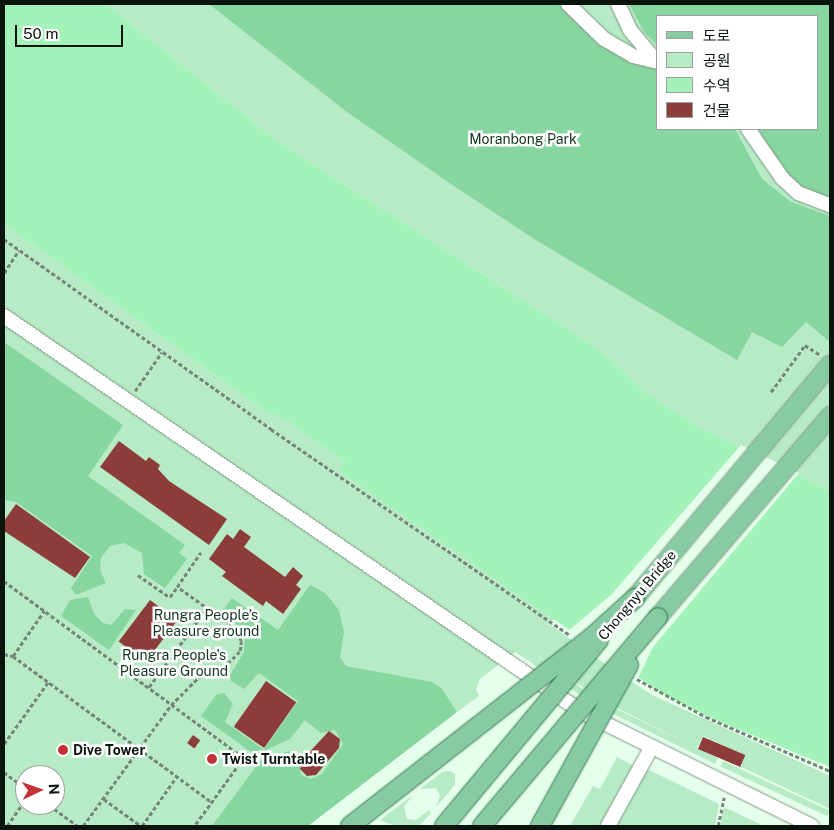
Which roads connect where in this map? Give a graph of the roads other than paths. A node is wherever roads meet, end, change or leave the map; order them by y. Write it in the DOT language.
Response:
graph roads {
  1 [pos="568,4"];
  2 [pos="618,4"];
  3 [pos="656,61"];
  4 [pos="656,62"];
  5 [pos="749,130"];
  6 [pos="830,206"];
  7 [pos="4,316"];
  8 [pos="830,364"];
  9 [pos="830,416"];
  10 [pos="635,598"];
  11 [pos="658,617"];
  12 [pos="651,748"];
  13 [pos="350,826"];
  14 [pos="444,826"];
  15 [pos="482,826"];
  16 [pos="540,826"];
  17 [pos="608,826"];
  18 [pos="812,826"];
  1 -- 4 [label="street"];
  2 -- 3 [label="street"];
  5 -- 6 [label="street"];
  7 -- 12 [label="street"];
  8 -- 10 [label="main road, Chongnyu Bridge"];
  9 -- 11 [label="main road"];
  10 -- 13 [label="main road, bridge"];
  10 -- 14 [label="main road, Chongnyu Bridge, bridge"];
  11 -- 15 [label="main road, bridge"];
  11 -- 16 [label="main road, bridge"];
  12 -- 17 [label="street"];
  12 -- 18 [label="street"];
}
